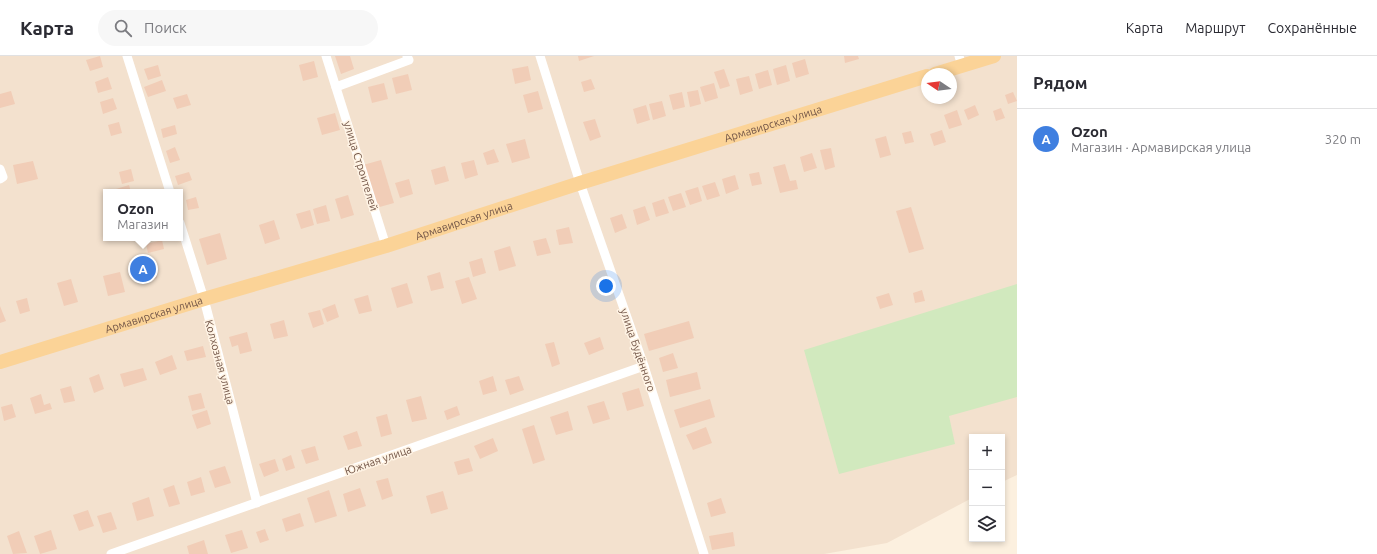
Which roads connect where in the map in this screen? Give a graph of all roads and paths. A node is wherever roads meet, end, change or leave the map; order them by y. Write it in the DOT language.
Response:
graph roads {
  1 [pos="127,56"];
  2 [pos="326,56"];
  3 [pos="407,56"];
  4 [pos="540,56"];
  5 [pos="994,56"];
  6 [pos="961,61"];
  7 [pos="947,68"];
  8 [pos="921,78"];
  9 [pos="336,87"];
  10 [pos="0,169"];
  11 [pos="0,179"];
  12 [pos="580,183"];
  13 [pos="169,189"];
  14 [pos="183,232"];
  15 [pos="386,246"];
  16 [pos="204,299"];
  17 [pos="0,362"];
  18 [pos="644,366"];
  19 [pos="257,503"];
  20 [pos="111,554"];
  21 [pos="704,554"];
  1 -- 13 [label="street"];
  2 -- 9 [label="street, улица Строителей"];
  3 -- 9 [label="street"];
  4 -- 12 [label="street, улица Будённого"];
  5 -- 6 [label="main road"];
  6 -- 7 [label="main road"];
  8 -- 12 [label="main road, Армавирская улица"];
  9 -- 15 [label="street, улица Строителей"];
  10 -- 11 [label="street"];
  12 -- 15 [label="main road, Армавирская улица"];
  12 -- 18 [label="street, улица Будённого"];
  14 -- 16 [label="street, Колхозная улица"];
  15 -- 16 [label="main road, Армавирская улица"];
  16 -- 17 [label="main road, Армавирская улица"];
  16 -- 19 [label="street, Колхозная улица"];
  18 -- 19 [label="street, Южная улица"];
  18 -- 21 [label="street, улица Будённого"];
  19 -- 20 [label="street, Южная улица"];
}
